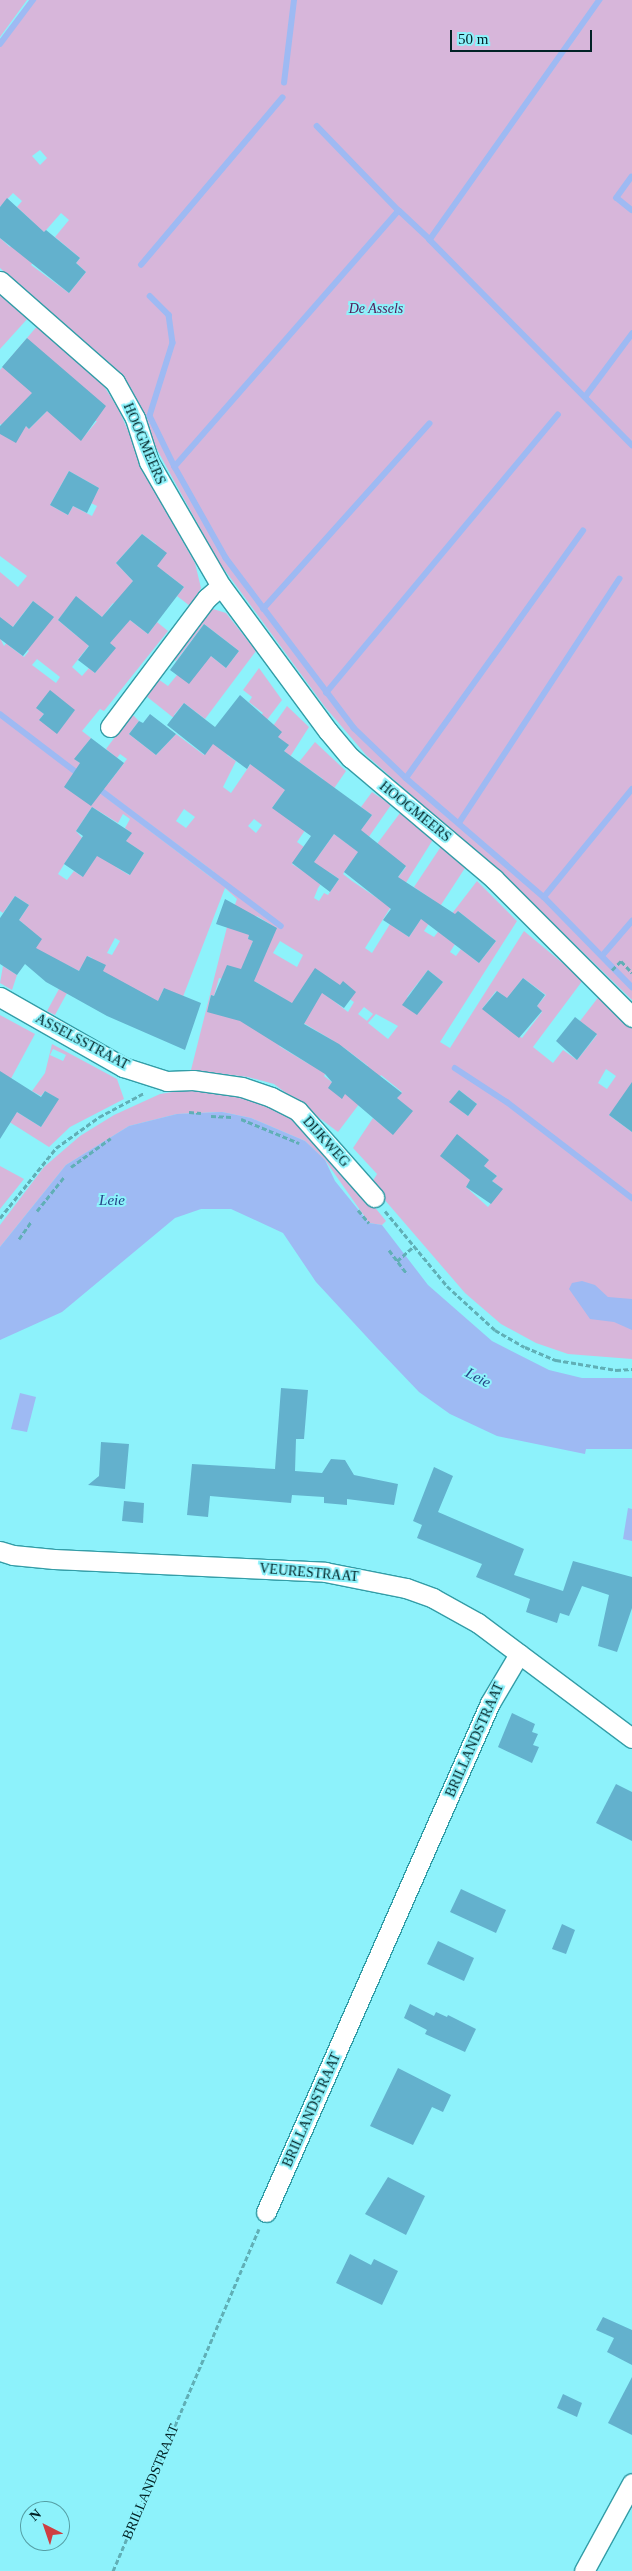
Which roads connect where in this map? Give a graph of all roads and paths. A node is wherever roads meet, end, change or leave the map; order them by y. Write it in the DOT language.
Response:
graph roads {
  1 [pos="0,281"];
  2 [pos="221,586"];
  3 [pos="110,727"];
  4 [pos="621,961"];
  5 [pos="632,973"];
  6 [pos="0,997"];
  7 [pos="632,1017"];
  8 [pos="167,1081"];
  9 [pos="189,1112"];
  10 [pos="201,1113"];
  11 [pos="211,1116"];
  12 [pos="232,1117"];
  13 [pos="241,1119"];
  14 [pos="111,1138"];
  15 [pos="299,1143"];
  16 [pos="71,1167"];
  17 [pos="64,1177"];
  18 [pos="374,1197"];
  19 [pos="358,1210"];
  20 [pos="37,1211"];
  21 [pos="0,1218"];
  22 [pos="31,1222"];
  23 [pos="369,1223"];
  24 [pos="19,1239"];
  25 [pos="413,1247"];
  26 [pos="389,1250"];
  27 [pos="397,1261"];
  28 [pos="407,1274"];
  29 [pos="632,1369"];
  30 [pos="0,1551"];
  31 [pos="518,1654"];
  32 [pos="632,1738"];
  33 [pos="266,2212"];
  34 [pos="632,2482"];
  35 [pos="113,2571"];
  36 [pos="584,2571"];
  1 -- 2 [label="street, HOOGMEERS"];
  2 -- 3 [label="street"];
  2 -- 7 [label="street, HOOGMEERS"];
  4 -- 5 [label="path"];
  6 -- 8 [label="street, ASSELSSTRAAT"];
  8 -- 18 [label="street, DIJKWEG"];
  8 -- 21 [label="path"];
  9 -- 10 [label="path"];
  11 -- 12 [label="path"];
  13 -- 15 [label="path"];
  14 -- 16 [label="path"];
  17 -- 20 [label="path"];
  18 -- 25 [label="path"];
  19 -- 23 [label="path"];
  22 -- 24 [label="path"];
  25 -- 27 [label="path"];
  25 -- 29 [label="path"];
  26 -- 27 [label="path"];
  27 -- 28 [label="path"];
  30 -- 31 [label="street, VEURESTRAAT"];
  31 -- 32 [label="street, VEURESTRAAT"];
  31 -- 33 [label="street, BRILLANDSTRAAT"];
  33 -- 35 [label="path, BRILLANDSTRAAT"];
  34 -- 36 [label="street"];
}
